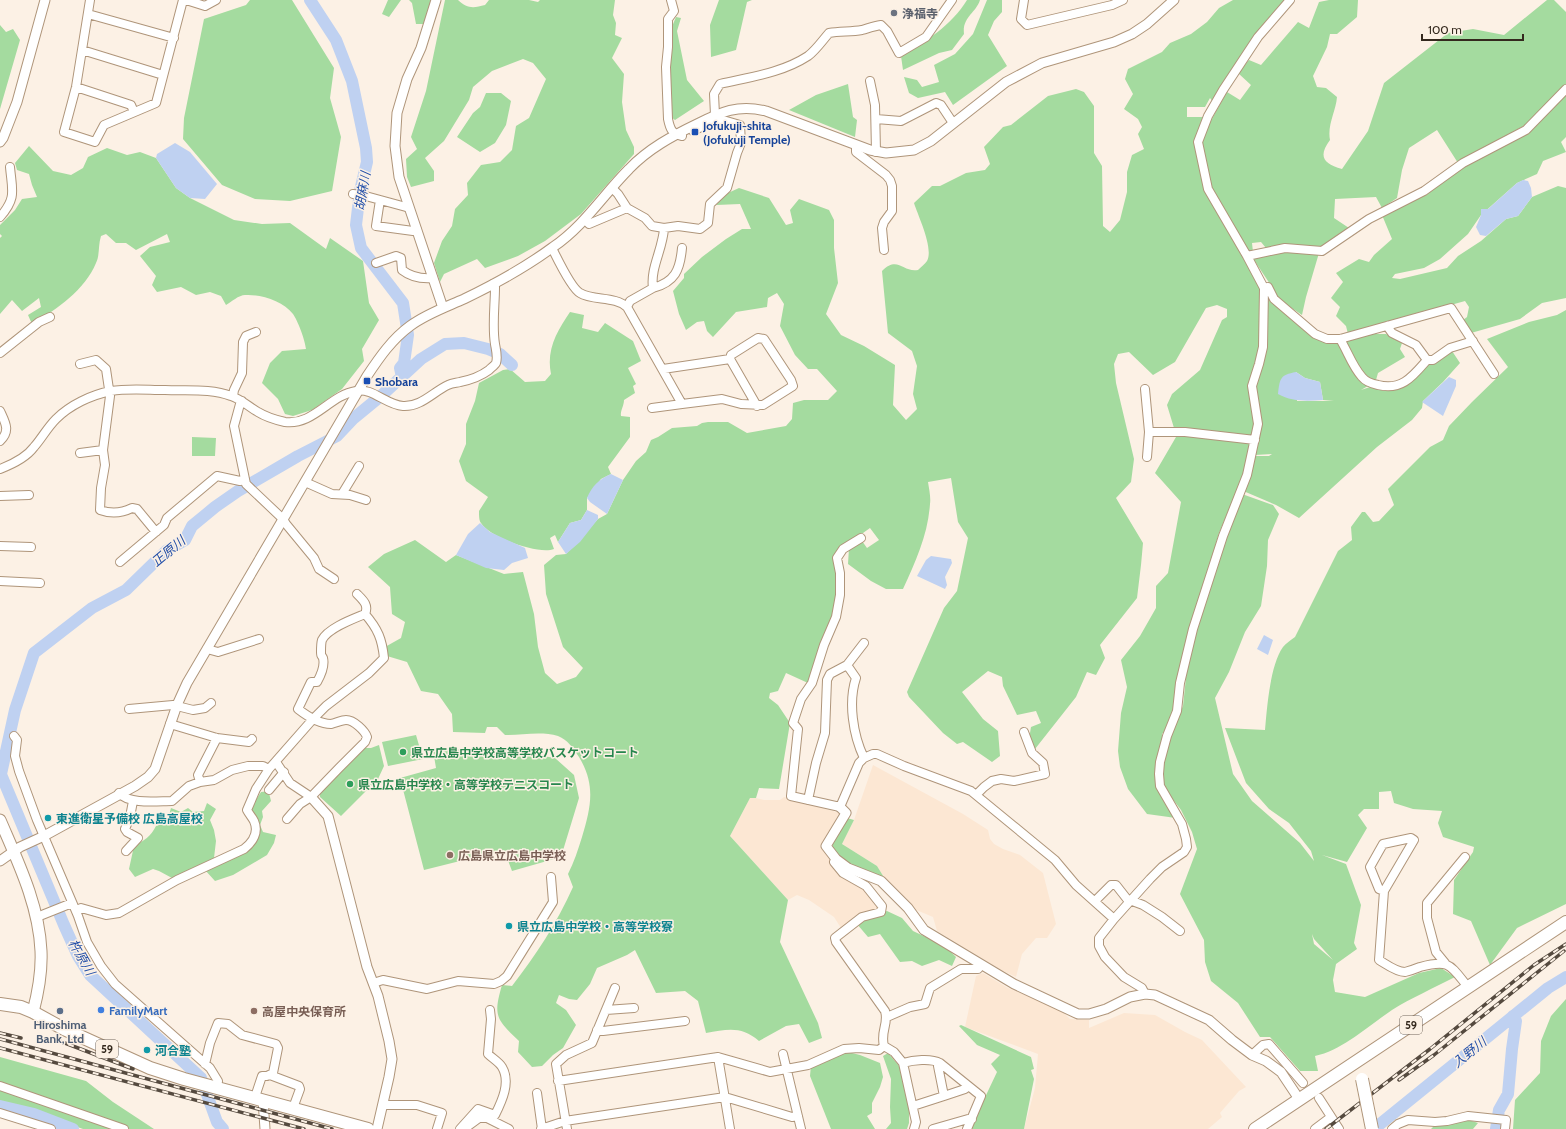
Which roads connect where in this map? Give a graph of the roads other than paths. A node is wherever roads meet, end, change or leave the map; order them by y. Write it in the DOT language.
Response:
graph roads {
  1 [pos="46,0"];
  2 [pos="90,0"];
  3 [pos="185,0"];
  4 [pos="216,0"];
  5 [pos="436,0"];
  6 [pos="671,0"];
  7 [pos="952,0"];
  8 [pos="1024,0"];
  9 [pos="1123,0"];
  10 [pos="1174,0"];
  11 [pos="1290,0"];
  12 [pos="88,14"];
  13 [pos="174,38"];
  14 [pos="82,50"];
  15 [pos="164,75"];
  16 [pos="870,81"];
  17 [pos="76,87"];
  18 [pos="1566,89"];
  19 [pos="134,112"];
  20 [pos="714,118"];
  21 [pos="876,119"];
  22 [pos="953,123"];
  23 [pos="676,134"];
  24 [pos="0,142"];
  25 [pos="856,146"];
  26 [pos="876,152"];
  27 [pos="10,167"];
  28 [pos="612,188"];
  29 [pos="353,194"];
  30 [pos="380,200"];
  31 [pos="409,207"];
  32 [pos="626,208"];
  33 [pos="0,217"];
  34 [pos="585,220"];
  35 [pos="664,228"];
  36 [pos="417,230"];
  37 [pos="552,248"];
  38 [pos="682,248"];
  39 [pos="884,250"];
  40 [pos="1247,256"];
  41 [pos="376,263"];
  42 [pos="433,278"];
  43 [pos="493,284"];
  44 [pos="653,288"];
  45 [pos="1264,288"];
  46 [pos="627,307"];
  47 [pos="443,308"];
  48 [pos="50,317"];
  49 [pos="1387,326"];
  50 [pos="256,332"];
  51 [pos="1340,339"];
  52 [pos="1473,341"];
  53 [pos="0,353"];
  54 [pos="730,359"];
  55 [pos="1427,360"];
  56 [pos="80,364"];
  57 [pos="663,369"];
  58 [pos="1494,374"];
  59 [pos="1145,389"];
  60 [pos="359,390"];
  61 [pos="110,391"];
  62 [pos="233,396"];
  63 [pos="242,401"];
  64 [pos="682,404"];
  65 [pos="757,406"];
  66 [pos="652,408"];
  67 [pos="0,411"];
  68 [pos="1149,432"];
  69 [pos="0,440"];
  70 [pos="1255,440"];
  71 [pos="103,450"];
  72 [pos="80,452"];
  73 [pos="1147,457"];
  74 [pos="359,466"];
  75 [pos="0,469"];
  76 [pos="244,480"];
  77 [pos="305,482"];
  78 [pos="342,494"];
  79 [pos="29,495"];
  80 [pos="0,496"];
  81 [pos="366,500"];
  82 [pos="283,519"];
  83 [pos="156,532"];
  84 [pos="860,538"];
  85 [pos="0,546"];
  86 [pos="31,547"];
  87 [pos="120,562"];
  88 [pos="334,579"];
  89 [pos="0,580"];
  90 [pos="40,583"];
  91 [pos="357,594"];
  92 [pos="366,614"];
  93 [pos="259,639"];
  94 [pos="864,643"];
  95 [pos="207,649"];
  96 [pos="847,665"];
  97 [pos="211,703"];
  98 [pos="177,705"];
  99 [pos="129,709"];
  100 [pos="313,719"];
  101 [pos="170,724"];
  102 [pos="1024,732"];
  103 [pos="14,736"];
  104 [pos="217,738"];
  105 [pos="252,739"];
  106 [pos="864,758"];
  107 [pos="276,762"];
  108 [pos="269,769"];
  109 [pos="284,772"];
  110 [pos="200,782"];
  111 [pos="269,790"];
  112 [pos="120,793"];
  113 [pos="976,795"];
  114 [pos="311,797"];
  115 [pos="808,800"];
  116 [pos="133,801"];
  117 [pos="840,807"];
  118 [pos="287,819"];
  119 [pos="0,820"];
  120 [pos="42,836"];
  121 [pos="17,849"];
  122 [pos="126,851"];
  123 [pos="1465,857"];
  124 [pos="836,859"];
  125 [pos="0,861"];
  126 [pos="551,877"];
  127 [pos="1384,891"];
  128 [pos="1131,900"];
  129 [pos="1095,901"];
  130 [pos="72,906"];
  131 [pos="37,917"];
  132 [pos="1114,919"];
  133 [pos="1566,922"];
  134 [pos="1180,931"];
  135 [pos="1445,963"];
  136 [pos="981,965"];
  137 [pos="373,983"];
  138 [pos="1468,987"];
  139 [pos="615,988"];
  140 [pos="1145,994"];
  141 [pos="0,1004"];
  142 [pos="634,1008"];
  143 [pos="490,1010"];
  144 [pos="606,1010"];
  145 [pos="33,1012"];
  146 [pos="887,1017"];
  147 [pos="685,1021"];
  148 [pos="597,1030"];
  149 [pos="884,1046"];
  150 [pos="783,1054"];
  151 [pos="1252,1055"];
  152 [pos="718,1057"];
  153 [pos="903,1063"];
  154 [pos="940,1063"];
  155 [pos="205,1064"];
  156 [pos="1352,1064"];
  157 [pos="786,1070"];
  158 [pos="270,1075"];
  159 [pos="558,1081"];
  160 [pos="1303,1083"];
  161 [pos="0,1086"];
  162 [pos="968,1086"];
  163 [pos="217,1087"];
  164 [pos="537,1093"];
  165 [pos="944,1096"];
  166 [pos="725,1097"];
  167 [pos="1299,1098"];
  168 [pos="1319,1098"];
  169 [pos="259,1099"];
  170 [pos="383,1105"];
  171 [pos="913,1106"];
  172 [pos="294,1108"];
  173 [pos="0,1113"];
  174 [pos="798,1116"];
  175 [pos="1331,1117"];
  176 [pos="972,1119"];
  177 [pos="466,1125"];
  178 [pos="566,1125"];
  179 [pos="51,1129"];
  180 [pos="124,1129"];
  181 [pos="265,1129"];
  182 [pos="368,1129"];
  183 [pos="377,1129"];
  184 [pos="437,1129"];
  185 [pos="460,1129"];
  186 [pos="509,1129"];
  187 [pos="542,1129"];
  188 [pos="730,1129"];
  189 [pos="800,1129"];
  190 [pos="914,1129"];
  191 [pos="933,1129"];
  192 [pos="968,1129"];
  193 [pos="1255,1129"];
  194 [pos="1315,1129"];
  195 [pos="1340,1129"];
  196 [pos="1372,1129"];
  197 [pos="1392,1129"];
  198 [pos="1505,1129"];
  1 -- 24 [label="street"];
  2 -- 12 [label="street"];
  3 -- 4 [label="street"];
  3 -- 13 [label="street"];
  5 -- 31 [label="street"];
  6 -- 23 [label="street"];
  7 -- 20 [label="street"];
  8 -- 9 [label="street"];
  10 -- 22 [label="street"];
  11 -- 40 [label="street"];
  12 -- 13 [label="street"];
  12 -- 14 [label="street"];
  13 -- 15 [label="street"];
  14 -- 15 [label="street"];
  14 -- 17 [label="street"];
  15 -- 19 [label="street"];
  16 -- 21 [label="street"];
  17 -- 19 [label="street"];
  17 -- 19 [label="street"];
  18 -- 40 [label="street"];
  20 -- 23 [label="street"];
  20 -- 25 [label="street"];
  20 -- 35 [label="street"];
  21 -- 22 [label="street"];
  21 -- 26 [label="street"];
  22 -- 26 [label="street"];
  23 -- 28 [label="street"];
  25 -- 26 [label="street"];
  25 -- 39 [label="street"];
  27 -- 33 [label="street"];
  28 -- 32 [label="street"];
  28 -- 34 [label="street"];
  29 -- 30 [label="street"];
  30 -- 31 [label="street"];
  30 -- 36 [label="street"];
  31 -- 36 [label="street"];
  32 -- 34 [label="street"];
  32 -- 35 [label="street"];
  34 -- 37 [label="street"];
  35 -- 44 [label="street"];
  36 -- 42 [label="street"];
  37 -- 43 [label="street"];
  37 -- 46 [label="street"];
  38 -- 44 [label="street"];
  40 -- 45 [label="street"];
  41 -- 42 [label="street"];
  42 -- 47 [label="street"];
  43 -- 47 [label="street"];
  43 -- 60 [label="street"];
  44 -- 46 [label="street"];
  45 -- 51 [label="street"];
  45 -- 70 [label="street"];
  46 -- 57 [label="street"];
  47 -- 60 [label="street"];
  48 -- 53 [label="street"];
  49 -- 51 [label="street"];
  49 -- 52 [label="street"];
  49 -- 55 [label="street"];
  50 -- 62 [label="street"];
  51 -- 55 [label="street"];
  52 -- 55 [label="street"];
  52 -- 58 [label="street"];
  54 -- 57 [label="street"];
  54 -- 65 [label="street"];
  54 -- 65 [label="street"];
  56 -- 61 [label="street"];
  57 -- 64 [label="street"];
  59 -- 68 [label="street"];
  60 -- 63 [label="street"];
  60 -- 77 [label="street"];
  61 -- 62 [label="street"];
  61 -- 71 [label="street"];
  61 -- 75 [label="street"];
  62 -- 63 [label="street"];
  63 -- 76 [label="street"];
  64 -- 65 [label="street"];
  64 -- 66 [label="street"];
  67 -- 69 [label="street"];
  68 -- 70 [label="street"];
  68 -- 73 [label="street"];
  70 -- 128 [label="street"];
  71 -- 72 [label="street"];
  71 -- 83 [label="street"];
  74 -- 78 [label="street"];
  76 -- 82 [label="street"];
  76 -- 83 [label="street"];
  77 -- 78 [label="street"];
  77 -- 82 [label="street"];
  78 -- 81 [label="street"];
  79 -- 80 [label="street"];
  82 -- 88 [label="street"];
  82 -- 95 [label="street"];
  83 -- 87 [label="street"];
  84 -- 115 [label="street"];
  85 -- 86 [label="street"];
  89 -- 90 [label="street"];
  91 -- 92 [label="street"];
  92 -- 100 [label="street"];
  92 -- 100 [label="street"];
  93 -- 95 [label="street"];
  94 -- 96 [label="street"];
  95 -- 98 [label="street"];
  96 -- 106 [label="street"];
  96 -- 115 [label="street"];
  97 -- 98 [label="street"];
  98 -- 99 [label="street"];
  98 -- 101 [label="street"];
  100 -- 107 [label="street"];
  100 -- 114 [label="street"];
  101 -- 104 [label="street"];
  101 -- 112 [label="street"];
  102 -- 113 [label="street"];
  103 -- 120 [label="street"];
  104 -- 105 [label="street"];
  104 -- 110 [label="street"];
  106 -- 113 [label="street"];
  106 -- 117 [label="street"];
  107 -- 108 [label="street"];
  107 -- 109 [label="street"];
  108 -- 110 [label="street"];
  108 -- 130 [label="street"];
  109 -- 111 [label="street"];
  109 -- 114 [label="street"];
  110 -- 116 [label="street"];
  112 -- 116 [label="street"];
  112 -- 120 [label="street"];
  113 -- 129 [label="street"];
  114 -- 118 [label="street"];
  114 -- 137 [label="street"];
  115 -- 117 [label="street"];
  116 -- 122 [label="street"];
  117 -- 124 [label="street"];
  119 -- 121 [label="main road"];
  120 -- 121 [label="street"];
  120 -- 130 [label="street"];
  121 -- 125 [label="street"];
  121 -- 131 [label="main road"];
  123 -- 135 [label="street"];
  124 -- 136 [label="street"];
  124 -- 146 [label="street"];
  126 -- 137 [label="street"];
  127 -- 127 [label="street"];
  127 -- 135 [label="street"];
  128 -- 129 [label="street"];
  128 -- 132 [label="street"];
  128 -- 134 [label="street"];
  129 -- 132 [label="street"];
  130 -- 131 [label="street"];
  130 -- 155 [label="street"];
  131 -- 145 [label="main road"];
  132 -- 140 [label="street"];
  133 -- 138 [label="main road, 59"];
  135 -- 138 [label="street"];
  136 -- 140 [label="street"];
  136 -- 146 [label="street"];
  137 -- 170 [label="street"];
  138 -- 156 [label="main road, 59"];
  139 -- 144 [label="street"];
  140 -- 151 [label="street"];
  141 -- 145 [label="main road, 59"];
  142 -- 144 [label="street"];
  143 -- 177 [label="street"];
  144 -- 148 [label="street"];
  145 -- 163 [label="main road, 59"];
  146 -- 149 [label="street"];
  147 -- 148 [label="street"];
  148 -- 159 [label="street"];
  149 -- 153 [label="street"];
  149 -- 157 [label="street"];
  150 -- 157 [label="street"];
  151 -- 160 [label="street"];
  151 -- 167 [label="street"];
  152 -- 157 [label="street"];
  152 -- 159 [label="street"];
  152 -- 166 [label="street"];
  153 -- 154 [label="street"];
  153 -- 171 [label="street"];
  154 -- 162 [label="street"];
  154 -- 165 [label="street"];
  155 -- 158 [label="street"];
  155 -- 163 [label="street"];
  156 -- 167 [label="main road, 59"];
  156 -- 196 [label="main road, bridge"];
  157 -- 174 [label="street"];
  158 -- 169 [label="street"];
  158 -- 172 [label="street"];
  159 -- 178 [label="street"];
  161 -- 180 [label="street"];
  162 -- 165 [label="street"];
  162 -- 176 [label="street"];
  163 -- 169 [label="main road, 59"];
  164 -- 187 [label="street"];
  165 -- 171 [label="street"];
  166 -- 174 [label="street"];
  166 -- 178 [label="street"];
  166 -- 188 [label="street"];
  167 -- 193 [label="main road, 59"];
  168 -- 175 [label="street"];
  169 -- 172 [label="main road, 59"];
  169 -- 181 [label="street"];
  170 -- 183 [label="street"];
  170 -- 184 [label="street"];
  171 -- 190 [label="street"];
  172 -- 182 [label="main road, 59"];
  173 -- 179 [label="street"];
  174 -- 189 [label="street"];
  175 -- 194 [label="street"];
  175 -- 195 [label="street"];
  176 -- 191 [label="street"];
  176 -- 192 [label="street"];
  177 -- 185 [label="street"];
  177 -- 186 [label="street"];
  178 -- 187 [label="street"];
  197 -- 198 [label="street"];
}
